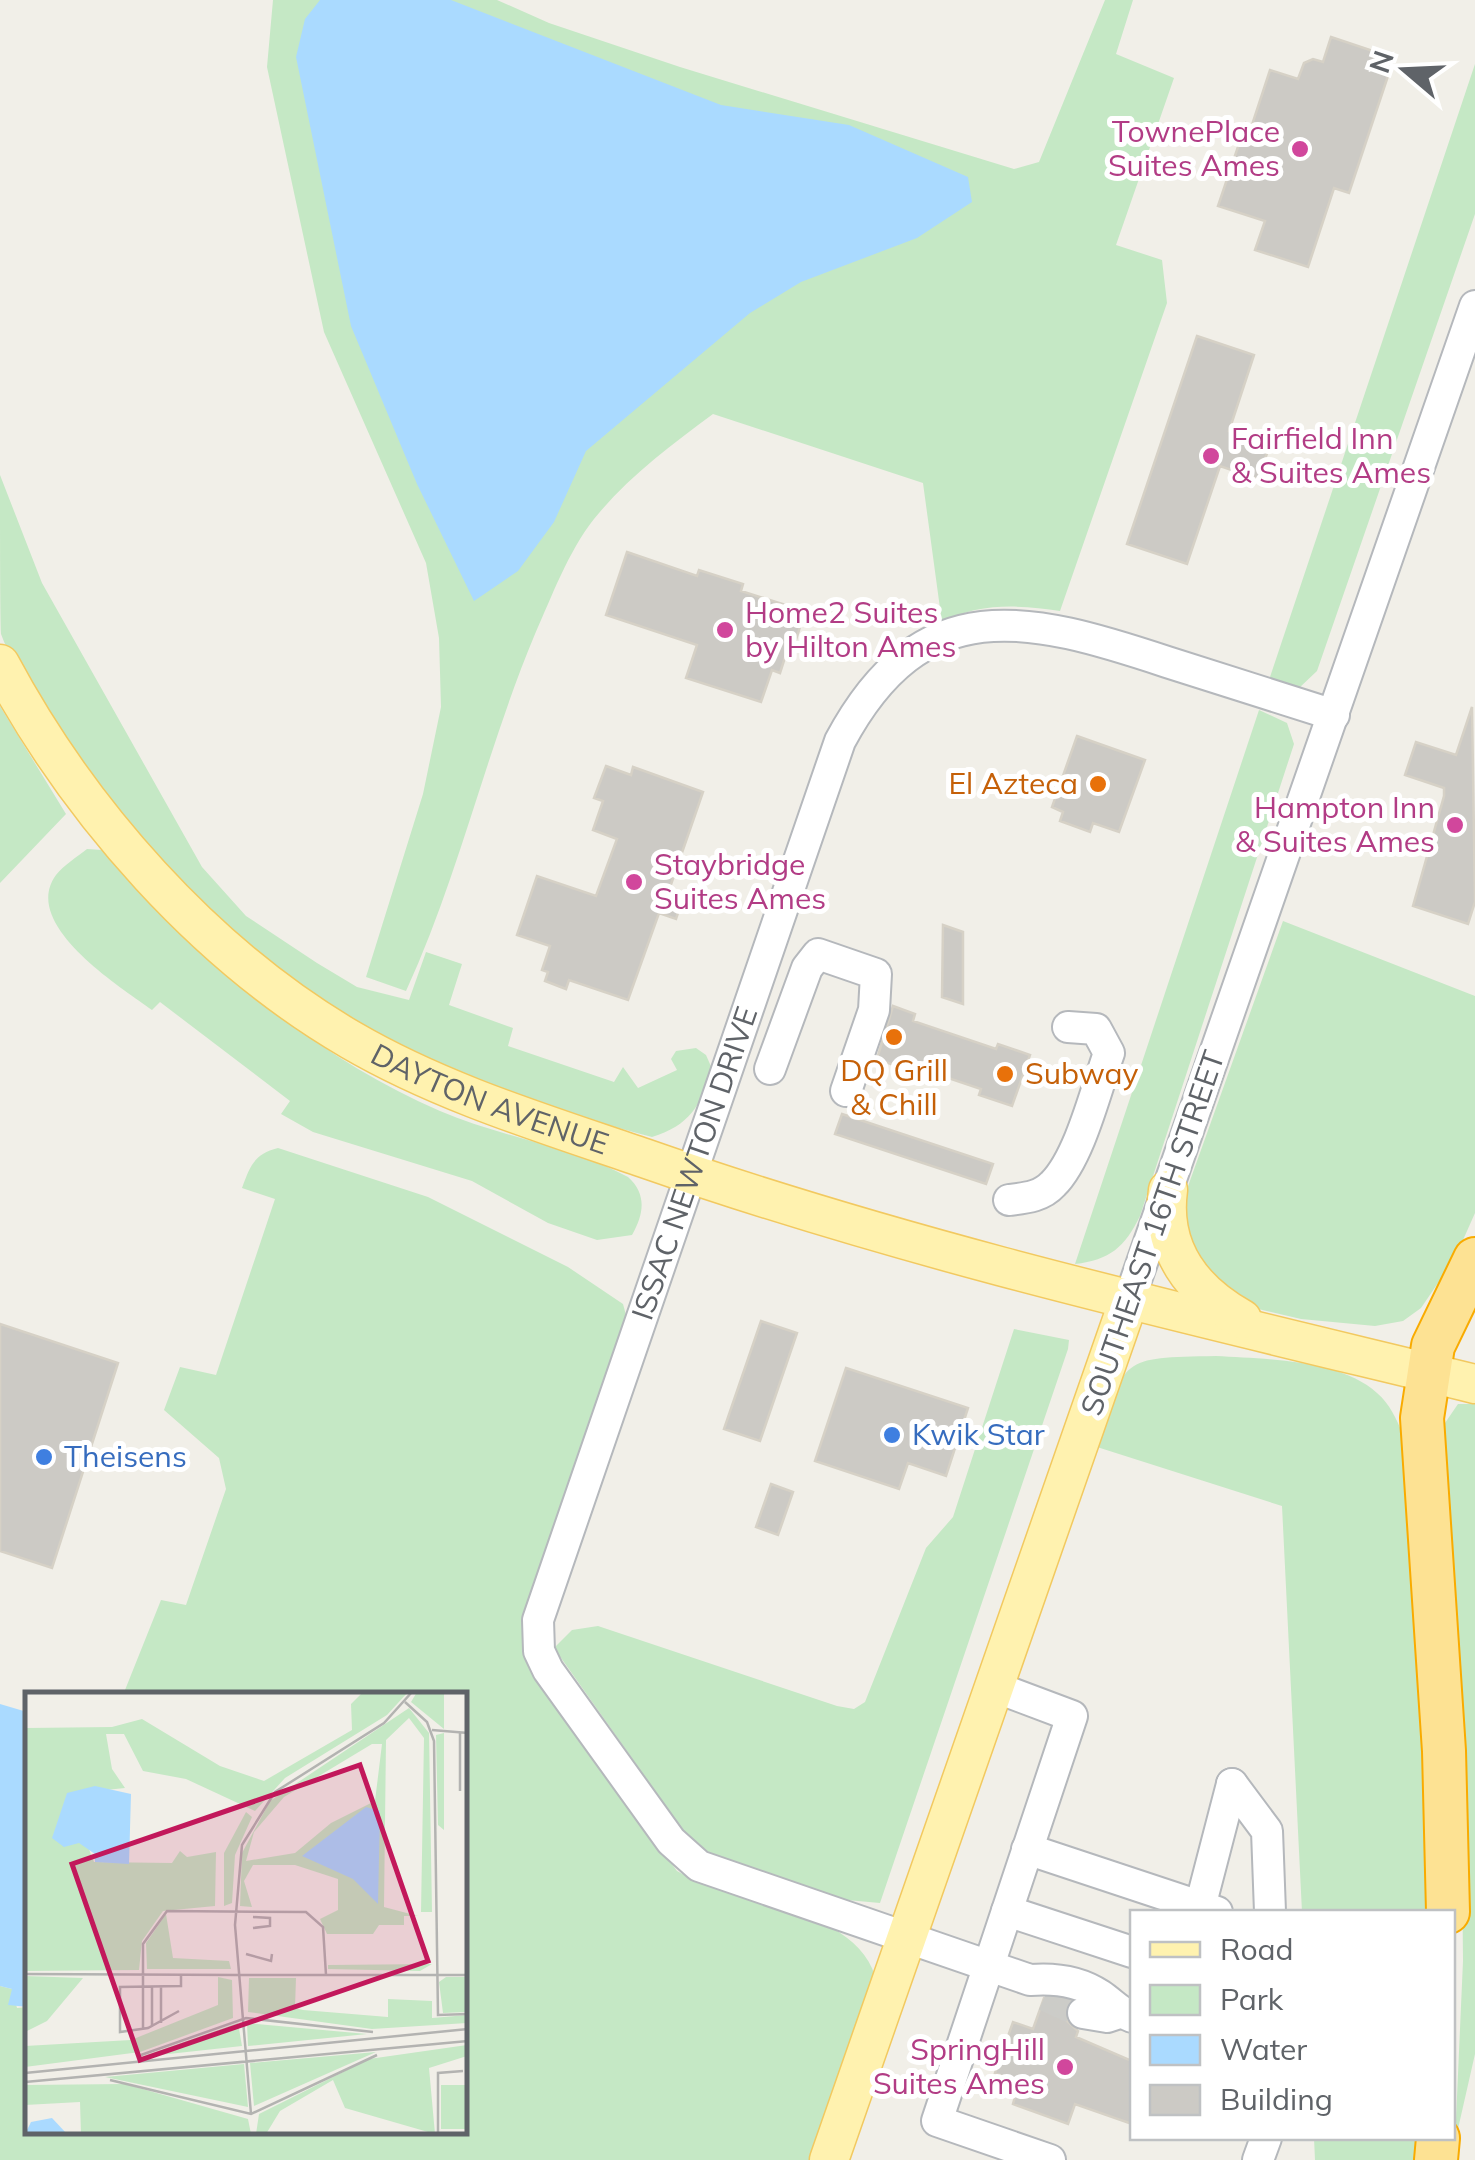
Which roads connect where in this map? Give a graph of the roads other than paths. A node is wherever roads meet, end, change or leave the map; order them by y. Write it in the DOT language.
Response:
graph roads {
  1 [pos="1475,306"];
  2 [pos="0,664"];
  3 [pos="1334,715"];
  4 [pos="1068,1027"];
  5 [pos="770,1069"];
  6 [pos="846,1092"];
  7 [pos="692,1175"];
  8 [pos="1168,1190"];
  9 [pos="1009,1200"];
  10 [pos="1475,1259"];
  11 [pos="1129,1300"];
  12 [pos="1276,1336"];
  13 [pos="1427,1372"];
  14 [pos="1475,1384"];
  15 [pos="995,1686"];
  16 [pos="1027,1849"];
  17 [pos="1209,1910"];
  18 [pos="1270,1910"];
  19 [pos="1448,1910"];
  20 [pos="1007,1911"];
  21 [pos="908,1937"];
  22 [pos="1130,1951"];
  23 [pos="989,1966"];
  24 [pos="1083,2013"];
  25 [pos="1126,2015"];
  26 [pos="829,2160"];
  27 [pos="1050,2160"];
  1 -- 3 [label="street, SOUTHEAST 16TH STREET"];
  2 -- 7 [label="main road, DAYTON AVENUE"];
  3 -- 7 [label="street, ISSAC NEWTON DRIVE"];
  3 -- 8 [label="street, SOUTHEAST 16TH STREET"];
  4 -- 9 [label="street"];
  5 -- 6 [label="street"];
  7 -- 11 [label="main road, DAYTON AVENUE"];
  7 -- 21 [label="street, ISSAC NEWTON DRIVE"];
  8 -- 11 [label="street, SOUTHEAST 16TH STREET"];
  8 -- 12 [label="main road"];
  10 -- 13 [label="highway"];
  11 -- 12 [label="main road, DAYTON AVENUE"];
  11 -- 15 [label="main road, SOUTHEAST 16TH STREET"];
  12 -- 13 [label="main road, DAYTON AVENUE"];
  13 -- 14 [label="main road, DAYTON AVENUE"];
  13 -- 19 [label="highway"];
  15 -- 16 [label="street"];
  15 -- 21 [label="main road, SOUTHEAST 16TH STREET"];
  16 -- 17 [label="street"];
  16 -- 20 [label="street"];
  17 -- 18 [label="street"];
  20 -- 22 [label="street"];
  20 -- 23 [label="street"];
  21 -- 23 [label="street, ISSAC NEWTON DRIVE"];
  21 -- 26 [label="main road, SOUTHEAST 16TH STREET"];
  23 -- 25 [label="street, ISSAC NEWTON DRIVE"];
  23 -- 27 [label="street"];
  24 -- 25 [label="street"];
}
